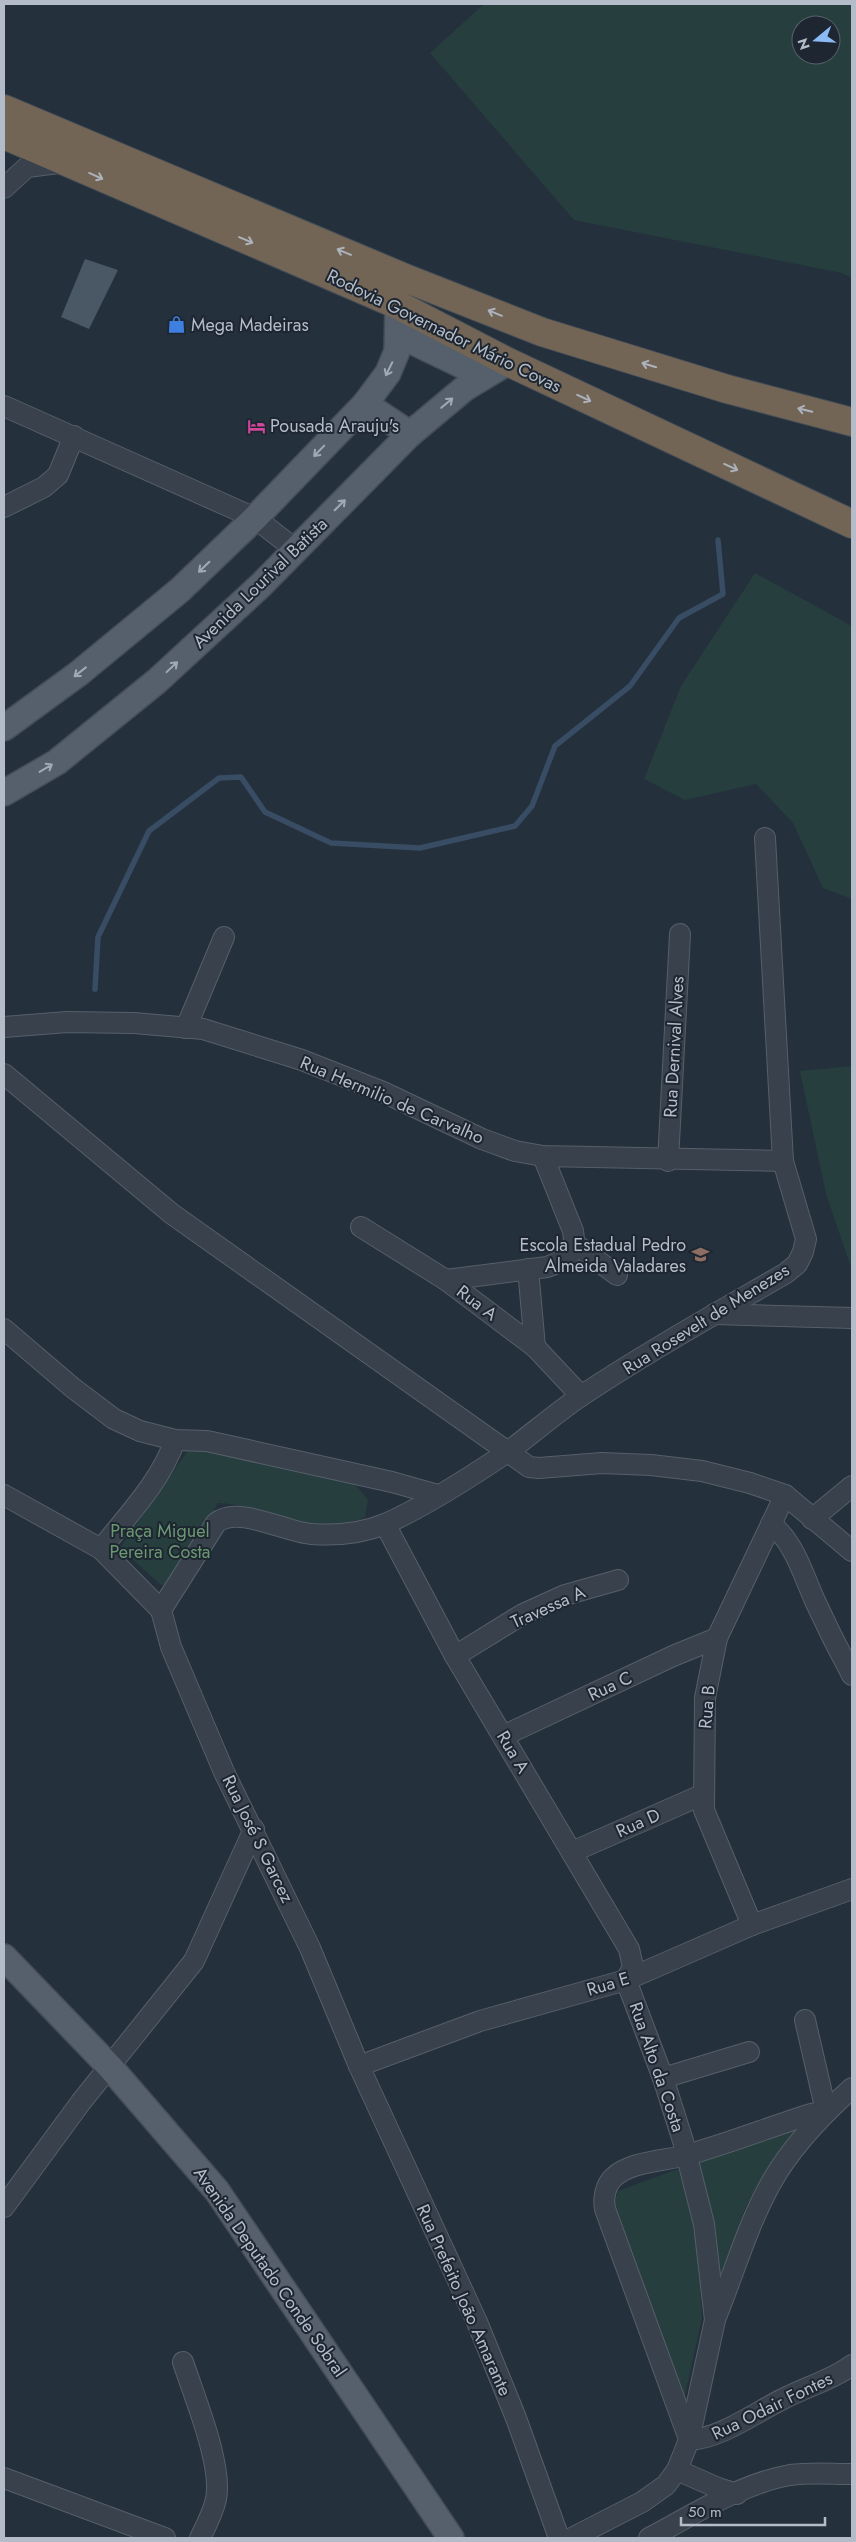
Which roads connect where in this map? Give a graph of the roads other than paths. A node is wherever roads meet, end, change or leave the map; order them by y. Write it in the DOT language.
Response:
graph roads {
  1 [pos="4,109"];
  2 [pos="4,135"];
  3 [pos="66,162"];
  4 [pos="4,188"];
  5 [pos="398,305"];
  6 [pos="399,335"];
  7 [pos="508,362"];
  8 [pos="484,376"];
  9 [pos="365,404"];
  10 [pos="4,406"];
  11 [pos="852,422"];
  12 [pos="410,434"];
  13 [pos="74,436"];
  14 [pos="4,506"];
  15 [pos="255,518"];
  16 [pos="852,524"];
  17 [pos="296,550"];
  18 [pos="4,728"];
  19 [pos="4,793"];
  20 [pos="765,838"];
  21 [pos="680,934"];
  22 [pos="224,937"];
  23 [pos="4,1027"];
  24 [pos="186,1028"];
  25 [pos="4,1074"];
  26 [pos="543,1156"];
  27 [pos="668,1161"];
  28 [pos="783,1161"];
  29 [pos="361,1227"];
  30 [pos="575,1244"];
  31 [pos="528,1269"];
  32 [pos="617,1275"];
  33 [pos="446,1280"];
  34 [pos="714,1314"];
  35 [pos="852,1318"];
  36 [pos="4,1329"];
  37 [pos="535,1348"];
  38 [pos="581,1396"];
  39 [pos="175,1440"];
  40 [pos="508,1451"];
  41 [pos="852,1486"];
  42 [pos="4,1495"];
  43 [pos="438,1495"];
  44 [pos="784,1496"];
  45 [pos="812,1519"];
  46 [pos="385,1524"];
  47 [pos="771,1524"];
  48 [pos="101,1548"];
  49 [pos="852,1551"];
  50 [pos="618,1580"];
  51 [pos="161,1610"];
  52 [pos="717,1638"];
  53 [pos="455,1656"];
  54 [pos="852,1674"];
  55 [pos="503,1736"];
  56 [pos="704,1794"];
  57 [pos="254,1828"];
  58 [pos="572,1852"];
  59 [pos="852,1889"];
  60 [pos="752,1925"];
  61 [pos="4,1957"];
  62 [pos="626,1980"];
  63 [pos="805,2020"];
  64 [pos="749,2052"];
  65 [pos="359,2066"];
  66 [pos="110,2067"];
  67 [pos="663,2078"];
  68 [pos="852,2088"];
  69 [pos="826,2111"];
  70 [pos="686,2155"];
  71 [pos="4,2207"];
  72 [pos="715,2320"];
  73 [pos="183,2362"];
  74 [pos="852,2365"];
  75 [pos="689,2440"];
  76 [pos="677,2470"];
  77 [pos="852,2474"];
  78 [pos="4,2478"];
  79 [pos="737,2494"];
  80 [pos="165,2538"];
  81 [pos="200,2538"];
  82 [pos="451,2538"];
  83 [pos="559,2538"];
  84 [pos="572,2538"];
  85 [pos="649,2538"];
  11 -- 1 [label="highway, Rodovia Governador Mário Covas, one-way"];
  2 -- 3 [label="highway, Rodovia Governador Mário Covas"];
  3 -- 4 [label="street"];
  3 -- 5 [label="highway, Rodovia Governador Mário Covas, one-way"];
  5 -- 6 [label="main road"];
  5 -- 7 [label="highway, Rodovia Governador Mário Covas"];
  6 -- 8 [label="main road"];
  6 -- 9 [label="main road, one-way"];
  7 -- 8 [label="main road, Avenida Lourival Batista"];
  7 -- 16 [label="highway, Rodovia Governador Mário Covas, one-way"];
  12 -- 8 [label="main road, Avenida Lourival Batista, one-way"];
  9 -- 12 [label="main road"];
  9 -- 15 [label="main road, one-way"];
  10 -- 13 [label="street"];
  17 -- 12 [label="main road, Avenida Lourival Batista, one-way"];
  13 -- 14 [label="street"];
  13 -- 15 [label="street"];
  15 -- 17 [label="street"];
  15 -- 18 [label="main road, one-way"];
  19 -- 17 [label="main road, Avenida Lourival Batista, one-way"];
  20 -- 28 [label="street, Rua Rosevelt de Menezes"];
  21 -- 27 [label="street, Rua Dernival Alves"];
  22 -- 24 [label="street"];
  23 -- 24 [label="street, Rua Hermilio de Carvalho"];
  24 -- 26 [label="street, Rua Hermilio de Carvalho"];
  25 -- 40 [label="street"];
  26 -- 27 [label="street, Rua Hermilio de Carvalho"];
  26 -- 30 [label="street"];
  27 -- 28 [label="street, Rua Hermilio de Carvalho"];
  28 -- 34 [label="street, Rua Rosevelt de Menezes"];
  29 -- 33 [label="street, Rua A"];
  30 -- 31 [label="street"];
  30 -- 32 [label="street"];
  31 -- 33 [label="street"];
  31 -- 37 [label="street"];
  33 -- 37 [label="street, Rua A"];
  34 -- 35 [label="street"];
  34 -- 38 [label="street, Rua Rosevelt de Menezes"];
  36 -- 39 [label="street"];
  37 -- 38 [label="street, Rua A"];
  38 -- 40 [label="street, Rua Rosevelt de Menezes"];
  39 -- 43 [label="street"];
  39 -- 48 [label="street"];
  40 -- 43 [label="street, Rua Rosevelt de Menezes"];
  40 -- 44 [label="street"];
  41 -- 45 [label="street"];
  42 -- 48 [label="street"];
  43 -- 46 [label="street"];
  44 -- 45 [label="street"];
  44 -- 47 [label="street, Rua B"];
  45 -- 49 [label="street"];
  46 -- 51 [label="street"];
  46 -- 53 [label="street, Rua A"];
  47 -- 52 [label="street, Rua B"];
  47 -- 54 [label="street"];
  48 -- 51 [label="street"];
  50 -- 53 [label="street, Travessa A"];
  51 -- 57 [label="street, Rua José S Garcez"];
  52 -- 55 [label="street, Rua C"];
  52 -- 56 [label="street, Rua B"];
  53 -- 55 [label="street, Rua A"];
  55 -- 58 [label="street, Rua A"];
  56 -- 58 [label="street, Rua D"];
  56 -- 60 [label="street, Rua B"];
  57 -- 65 [label="street, Rua José S Garcez"];
  57 -- 66 [label="street"];
  58 -- 62 [label="street, Rua A"];
  59 -- 60 [label="street, Rua E"];
  60 -- 62 [label="street, Rua E"];
  61 -- 66 [label="main road, Avenida Deputado Conde Sobral"];
  62 -- 65 [label="street, Rua E"];
  62 -- 67 [label="street, Rua Alto da Costa"];
  63 -- 69 [label="street"];
  64 -- 67 [label="street"];
  65 -- 83 [label="street, Rua Prefeito João Amarante"];
  66 -- 71 [label="street"];
  66 -- 82 [label="main road, Avenida Deputado Conde Sobral"];
  67 -- 70 [label="street, Rua Alto da Costa"];
  68 -- 69 [label="street"];
  69 -- 70 [label="street"];
  69 -- 72 [label="street"];
  70 -- 72 [label="street, Rua Alto da Costa"];
  70 -- 75 [label="street"];
  72 -- 75 [label="street"];
  73 -- 81 [label="street"];
  74 -- 75 [label="street, Rua Odair Fontes"];
  75 -- 76 [label="street"];
  76 -- 79 [label="street"];
  76 -- 84 [label="street"];
  77 -- 79 [label="street"];
  78 -- 80 [label="street"];
  79 -- 85 [label="street"];
}
